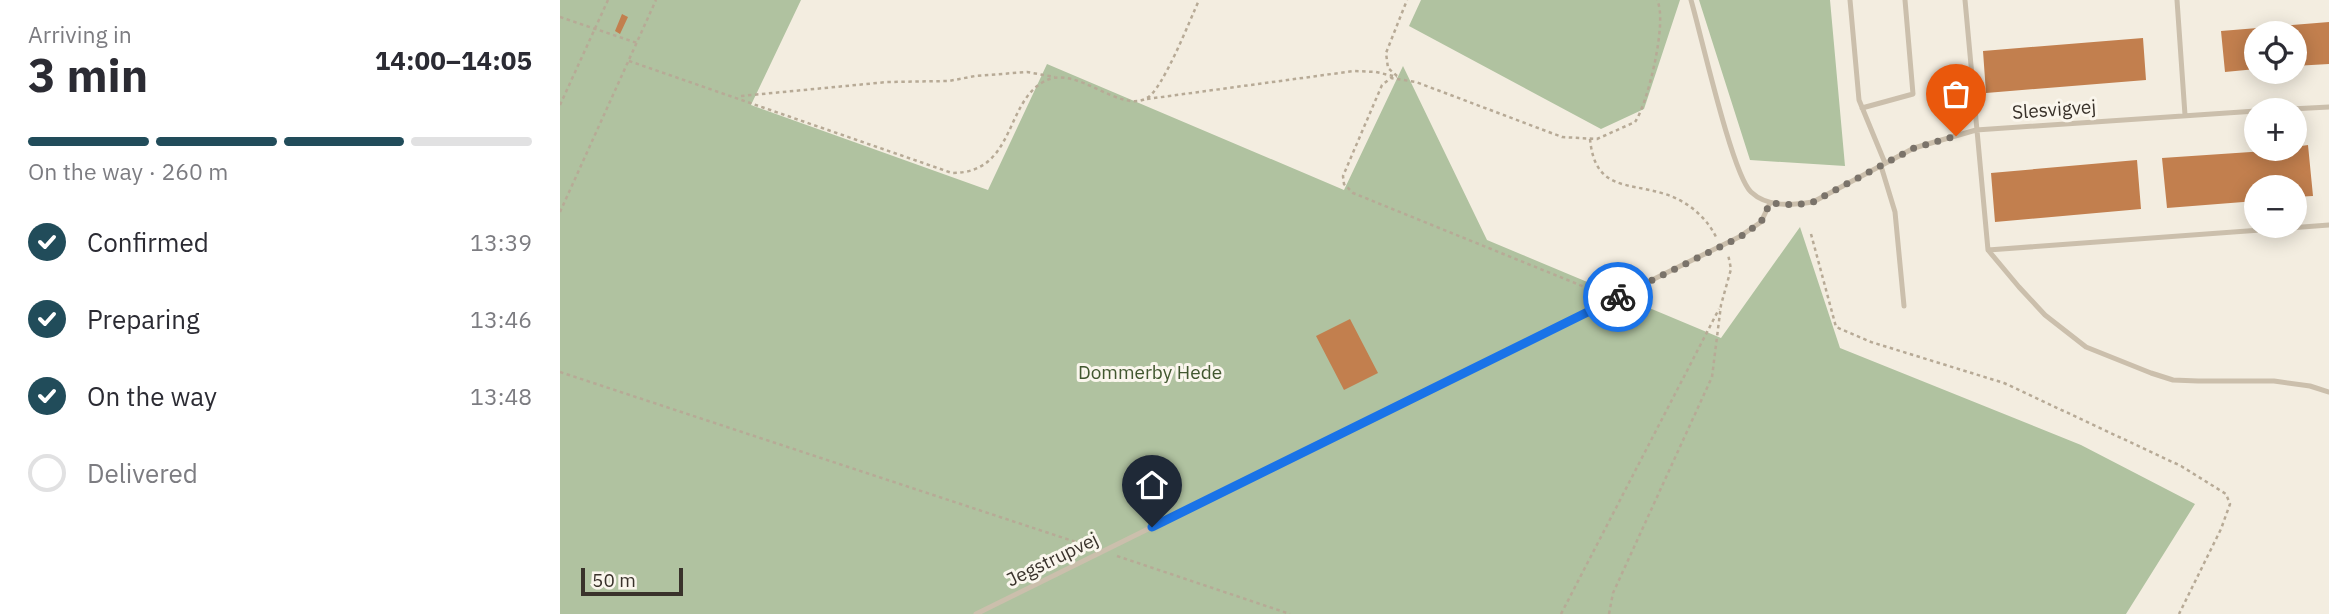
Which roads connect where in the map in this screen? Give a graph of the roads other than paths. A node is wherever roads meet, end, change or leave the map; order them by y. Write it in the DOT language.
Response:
graph roads {
  1 [pos="1692,0"];
  2 [pos="1850,0"];
  3 [pos="1905,0"];
  4 [pos="1965,0"];
  5 [pos="2177,0"];
  6 [pos="2329,107"];
  7 [pos="1863,108"];
  8 [pos="2307,108"];
  9 [pos="2244,112"];
  10 [pos="2185,116"];
  11 [pos="1976,130"];
  12 [pos="1883,164"];
  13 [pos="1770,203"];
  14 [pos="2329,225"];
  15 [pos="1988,250"];
  16 [pos="1904,306"];
  17 [pos="2329,392"];
  18 [pos="976,614"];
  1 -- 13 [label="lane"];
  2 -- 7 [label="lane"];
  3 -- 7 [label="lane"];
  4 -- 11 [label="lane"];
  5 -- 10 [label="lane"];
  6 -- 8 [label="lane"];
  7 -- 12 [label="lane"];
  9 -- 10 [label="lane, Slesvigvej"];
  10 -- 11 [label="lane, Slesvigvej"];
  11 -- 12 [label="lane, Slesvigvej"];
  11 -- 15 [label="lane"];
  12 -- 13 [label="lane, Slesvigvej"];
  12 -- 16 [label="lane"];
  13 -- 18 [label="lane, Jegstrupvej"];
  14 -- 15 [label="lane"];
  15 -- 17 [label="lane"];
}
